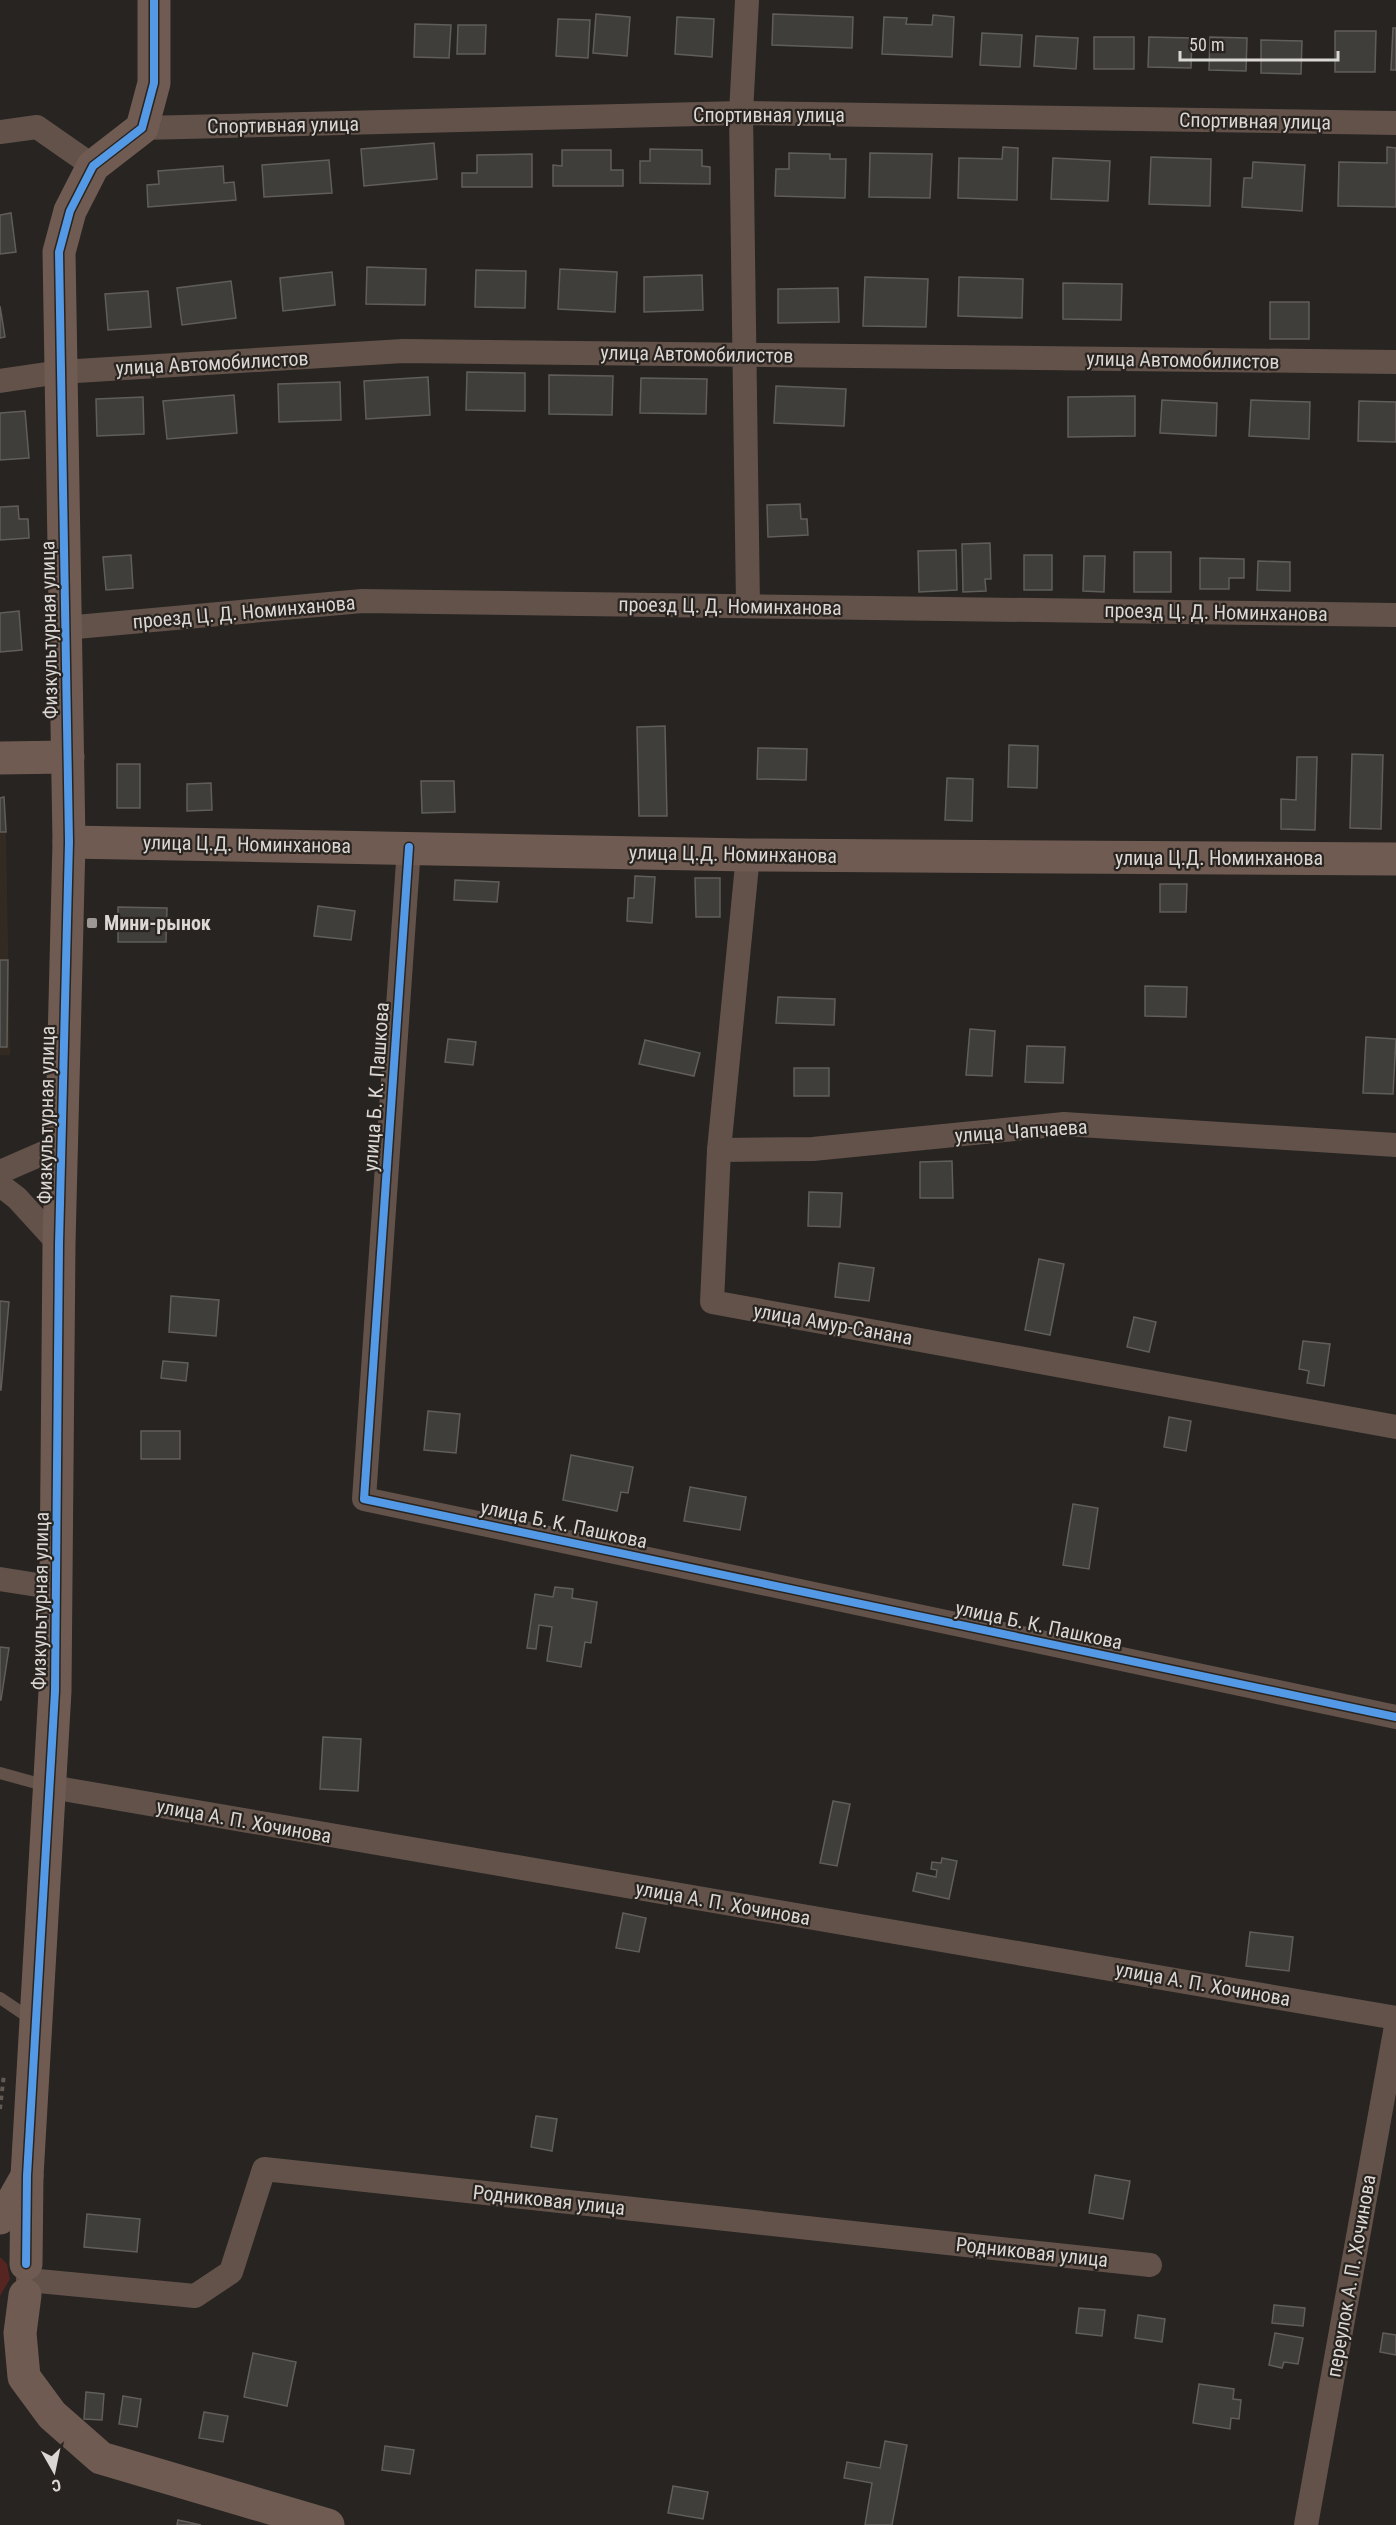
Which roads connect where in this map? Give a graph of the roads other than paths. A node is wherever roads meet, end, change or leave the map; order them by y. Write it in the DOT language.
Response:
graph roads {
  1 [pos="154,0"];
  2 [pos="747,0"];
  3 [pos="741,113"];
  4 [pos="1396,123"];
  5 [pos="142,128"];
  6 [pos="0,132"];
  7 [pos="93,166"];
  8 [pos="745,355"];
  9 [pos="1396,362"];
  10 [pos="60,372"];
  11 [pos="0,381"];
  12 [pos="748,606"];
  13 [pos="1396,615"];
  14 [pos="65,628"];
  15 [pos="68,757"];
  16 [pos="0,758"];
  17 [pos="69,842"];
  18 [pos="409,847"];
  19 [pos="748,855"];
  20 [pos="1396,859"];
  21 [pos="62,1145"];
  22 [pos="1396,1145"];
  23 [pos="719,1150"];
  24 [pos="0,1172"];
  25 [pos="0,1185"];
  26 [pos="59,1244"];
  27 [pos="1396,1427"];
  28 [pos="0,1579"];
  29 [pos="57,1588"];
  30 [pos="1396,1717"];
  31 [pos="0,1773"];
  32 [pos="51,1788"];
  33 [pos="0,1998"];
  34 [pos="1396,2018"];
  35 [pos="36,2022"];
  36 [pos="1396,2026"];
  37 [pos="27,2176"];
  38 [pos="0,2218"];
  39 [pos="0,2237"];
  40 [pos="1150,2265"];
  41 [pos="26,2280"];
  42 [pos="0,2317"];
  43 [pos="0,2380"];
  44 [pos="101,2457"];
  45 [pos="328,2525"];
  46 [pos="1306,2525"];
  1 -- 5 [label="street"];
  2 -- 3 [label="street"];
  3 -- 4 [label="street, Спортивная улица"];
  3 -- 5 [label="street, Спортивная улица"];
  3 -- 8 [label="street"];
  5 -- 7 [label="street, Физкультурная улица"];
  6 -- 7 [label="street"];
  7 -- 10 [label="street, Физкультурная улица"];
  8 -- 9 [label="street, улица Автомобилистов"];
  8 -- 10 [label="street, улица Автомобилистов"];
  8 -- 12 [label="street"];
  10 -- 11 [label="street, улица Автомобилистов"];
  10 -- 14 [label="street, Физкультурная улица"];
  12 -- 13 [label="street, проезд Ц. Д. Номинханова"];
  12 -- 14 [label="street, проезд Ц. Д. Номинханова"];
  14 -- 15 [label="street, Физкультурная улица"];
  15 -- 16 [label="street"];
  15 -- 17 [label="street, Физкультурная улица"];
  17 -- 18 [label="street, улица Ц.Д. Номинханова"];
  17 -- 21 [label="street, Физкультурная улица"];
  18 -- 19 [label="street, улица Ц.Д. Номинханова"];
  18 -- 30 [label="street, улица Б. К. Пашкова"];
  19 -- 20 [label="street, улица Ц.Д. Номинханова"];
  19 -- 23 [label="street, улица Амур-Санана"];
  21 -- 24 [label="street"];
  21 -- 26 [label="street, Физкультурная улица"];
  22 -- 23 [label="street, улица Чапчаева"];
  23 -- 27 [label="street, улица Амур-Санана"];
  25 -- 26 [label="street"];
  26 -- 29 [label="street, Физкультурная улица"];
  28 -- 29 [label="street"];
  29 -- 32 [label="street, Физкультурная улица"];
  31 -- 32 [label="lane"];
  32 -- 34 [label="street, улица А. П. Хочинова"];
  32 -- 35 [label="street, Физкультурная улица"];
  33 -- 35 [label="lane"];
  35 -- 37 [label="street, Физкультурная улица"];
  36 -- 46 [label="street, переулок А. П. Хочинова"];
  37 -- 38 [label="street, Физкультурная улица"];
  37 -- 41 [label="street, Физкультурная улица"];
  39 -- 41 [label="street"];
  40 -- 41 [label="street, Родниковая улица"];
  41 -- 42 [label="street"];
  41 -- 44 [label="street, Физкультурная улица"];
  43 -- 44 [label="street"];
  44 -- 45 [label="street"];
}
